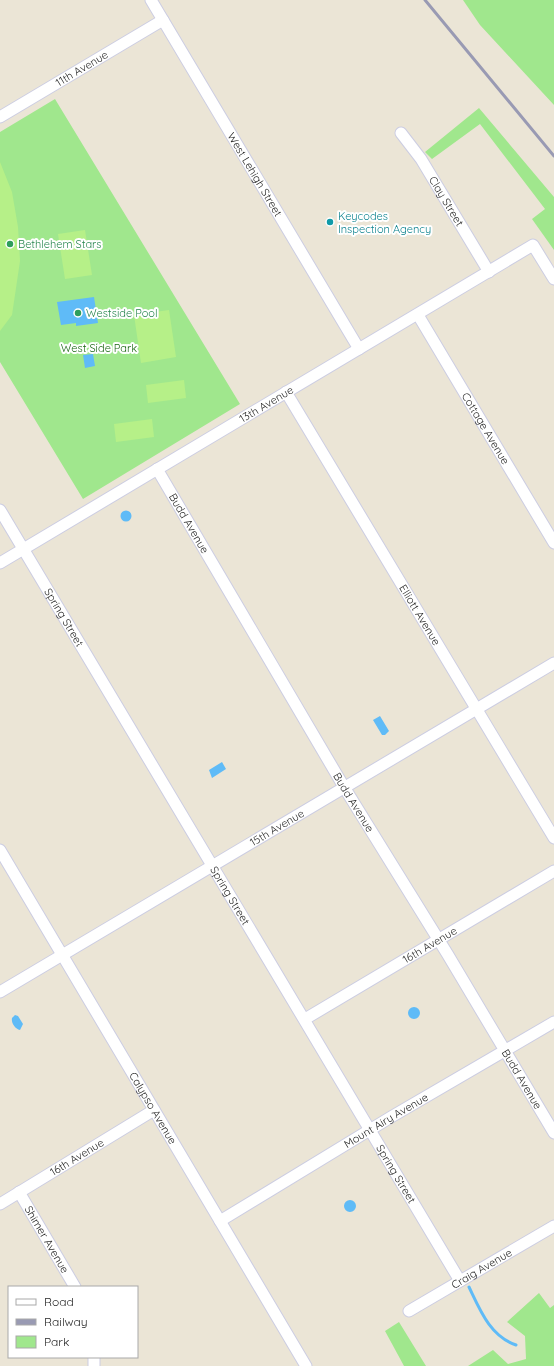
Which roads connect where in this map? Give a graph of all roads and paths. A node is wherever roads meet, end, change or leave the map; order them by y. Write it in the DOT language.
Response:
graph roads {
  1 [pos="151,0"];
  2 [pos="163,20"];
  3 [pos="0,117"];
  4 [pos="401,133"];
  5 [pos="489,272"];
  6 [pos="554,280"];
  7 [pos="418,315"];
  8 [pos="359,349"];
  9 [pos="286,392"];
  10 [pos="157,469"];
  11 [pos="0,510"];
  12 [pos="554,543"];
  13 [pos="23,548"];
  14 [pos="0,562"];
  15 [pos="554,662"];
  16 [pos="477,709"];
  17 [pos="344,787"];
  18 [pos="554,838"];
  19 [pos="0,850"];
  20 [pos="212,865"];
  21 [pos="554,871"];
  22 [pos="439,940"];
  23 [pos="62,954"];
  24 [pos="0,992"];
  25 [pos="305,1019"];
  26 [pos="554,1022"];
  27 [pos="504,1050"];
  28 [pos="154,1110"];
  29 [pos="370,1130"];
  30 [pos="554,1133"];
  31 [pos="19,1192"];
  32 [pos="2,1199"];
  33 [pos="220,1221"];
  34 [pos="554,1226"];
  35 [pos="460,1281"];
  36 [pos="74,1286"];
  37 [pos="409,1311"];
  38 [pos="306,1366"];
  1 -- 2 [label="street, West Lehigh Street"];
  2 -- 3 [label="street, 11th Avenue"];
  2 -- 8 [label="street, West Lehigh Street"];
  4 -- 5 [label="street, Clay Street"];
  5 -- 6 [label="street, 13th Avenue"];
  5 -- 7 [label="street, 13th Avenue"];
  7 -- 8 [label="street, 13th Avenue"];
  7 -- 12 [label="street, Cottage Avenue"];
  8 -- 9 [label="street, 13th Avenue"];
  9 -- 10 [label="street, 13th Avenue"];
  9 -- 16 [label="street, Elliott Avenue"];
  10 -- 13 [label="street, 13th Avenue"];
  10 -- 17 [label="street, Budd Avenue"];
  11 -- 13 [label="street, Spring Street"];
  13 -- 14 [label="street, 13th Avenue"];
  13 -- 20 [label="street, Spring Street"];
  15 -- 16 [label="street, 15th Avenue"];
  16 -- 17 [label="street, 15th Avenue"];
  16 -- 18 [label="street, Elliott Avenue"];
  17 -- 20 [label="street, 15th Avenue"];
  17 -- 22 [label="street, Budd Avenue"];
  19 -- 23 [label="street, Calypso Avenue"];
  20 -- 23 [label="street, 15th Avenue"];
  20 -- 25 [label="street, Spring Street"];
  21 -- 22 [label="street, 16th Avenue"];
  22 -- 25 [label="street, 16th Avenue"];
  22 -- 27 [label="street, Budd Avenue"];
  23 -- 24 [label="street, 15th Avenue"];
  23 -- 28 [label="street, Calypso Avenue"];
  25 -- 29 [label="street, Spring Street"];
  26 -- 27 [label="street, Mount Airy Avenue"];
  27 -- 29 [label="street, Mount Airy Avenue"];
  27 -- 30 [label="street, Budd Avenue"];
  28 -- 31 [label="street, 16th Avenue"];
  28 -- 33 [label="street, Calypso Avenue"];
  29 -- 33 [label="street, Mount Airy Avenue"];
  29 -- 35 [label="street, Spring Street"];
  31 -- 32 [label="street, 16th Avenue"];
  31 -- 36 [label="street, Shimer Avenue"];
  33 -- 38 [label="street, Calypso Avenue"];
  34 -- 35 [label="street, Craig Avenue"];
  35 -- 37 [label="street, Craig Avenue"];
}
